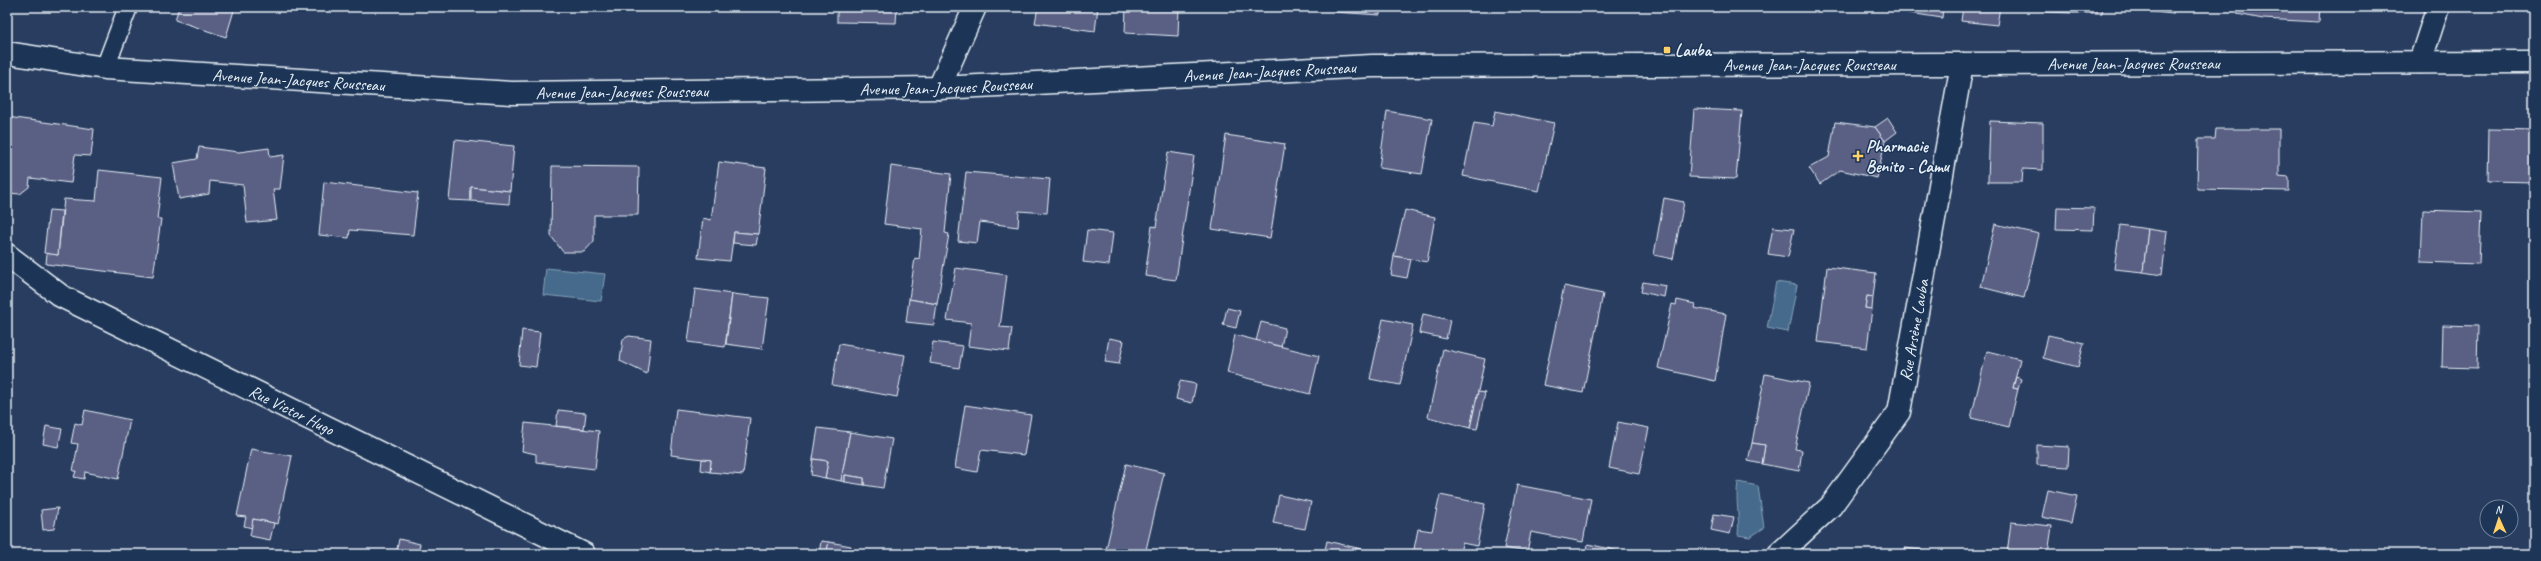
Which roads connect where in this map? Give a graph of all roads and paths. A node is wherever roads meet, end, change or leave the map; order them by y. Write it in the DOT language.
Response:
graph roads {
  1 [pos="128,7"];
  2 [pos="975,7"];
  3 [pos="2438,7"];
  4 [pos="7,53"];
  5 [pos="2420,62"];
  6 [pos="2534,62"];
  7 [pos="1962,64"];
  8 [pos="105,68"];
  9 [pos="939,88"];
  10 [pos="7,255"];
  11 [pos="584,554"];
  12 [pos="1779,554"];
  1 -- 8 [label="lane"];
  2 -- 9 [label="street"];
  3 -- 5 [label="street"];
  4 -- 8 [label="street, Avenue Jean-Jacques Rousseau"];
  5 -- 6 [label="street, Avenue Jean-Jacques Rousseau"];
  5 -- 7 [label="street, Avenue Jean-Jacques Rousseau"];
  7 -- 9 [label="street, Avenue Jean-Jacques Rousseau"];
  7 -- 12 [label="street, Rue Arsène Lauba"];
  8 -- 9 [label="street, Avenue Jean-Jacques Rousseau"];
  10 -- 11 [label="street, Rue Victor Hugo"];
}
